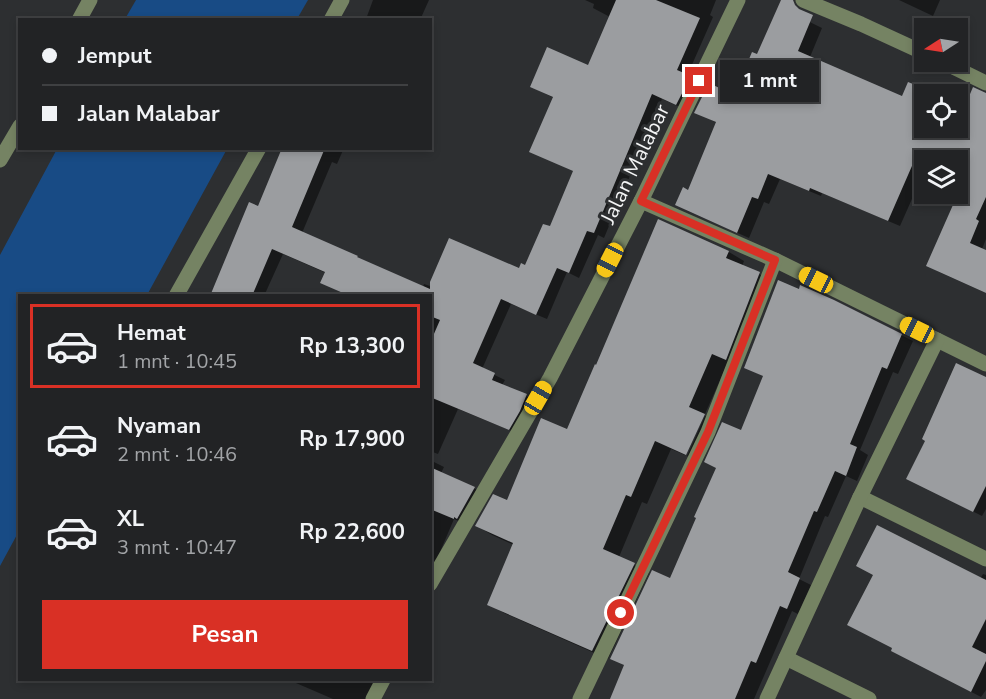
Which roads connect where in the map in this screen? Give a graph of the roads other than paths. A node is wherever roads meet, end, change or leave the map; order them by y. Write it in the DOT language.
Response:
graph roads {
  1 [pos="90,0"];
  2 [pos="342,0"];
  3 [pos="738,0"];
  4 [pos="803,0"];
  5 [pos="80,18"];
  6 [pos="332,18"];
  7 [pos="914,48"];
  8 [pos="963,72"];
  9 [pos="986,83"];
  10 [pos="18,129"];
  11 [pos="258,150"];
  12 [pos="0,160"];
  13 [pos="641,201"];
  14 [pos="775,260"];
  15 [pos="177,294"];
  16 [pos="937,340"];
  17 [pos="986,364"];
  18 [pos="860,497"];
  19 [pos="986,559"];
  20 [pos="432,581"];
  21 [pos="786,658"];
  22 [pos="382,681"];
  23 [pos="373,699"];
  24 [pos="580,699"];
  25 [pos="767,699"];
  26 [pos="869,699"];
  1 -- 5 [label="street"];
  2 -- 6 [label="street"];
  3 -- 13 [label="street, Jalan Malabar"];
  4 -- 7 [label="street"];
  8 -- 9 [label="street"];
  10 -- 12 [label="street"];
  11 -- 15 [label="street"];
  13 -- 14 [label="street"];
  13 -- 20 [label="street, Jalan Malabar"];
  14 -- 16 [label="street"];
  14 -- 24 [label="street"];
  16 -- 17 [label="street"];
  16 -- 18 [label="street"];
  18 -- 19 [label="street"];
  18 -- 21 [label="street"];
  21 -- 25 [label="street"];
  21 -- 26 [label="street"];
  22 -- 23 [label="street"];
}
